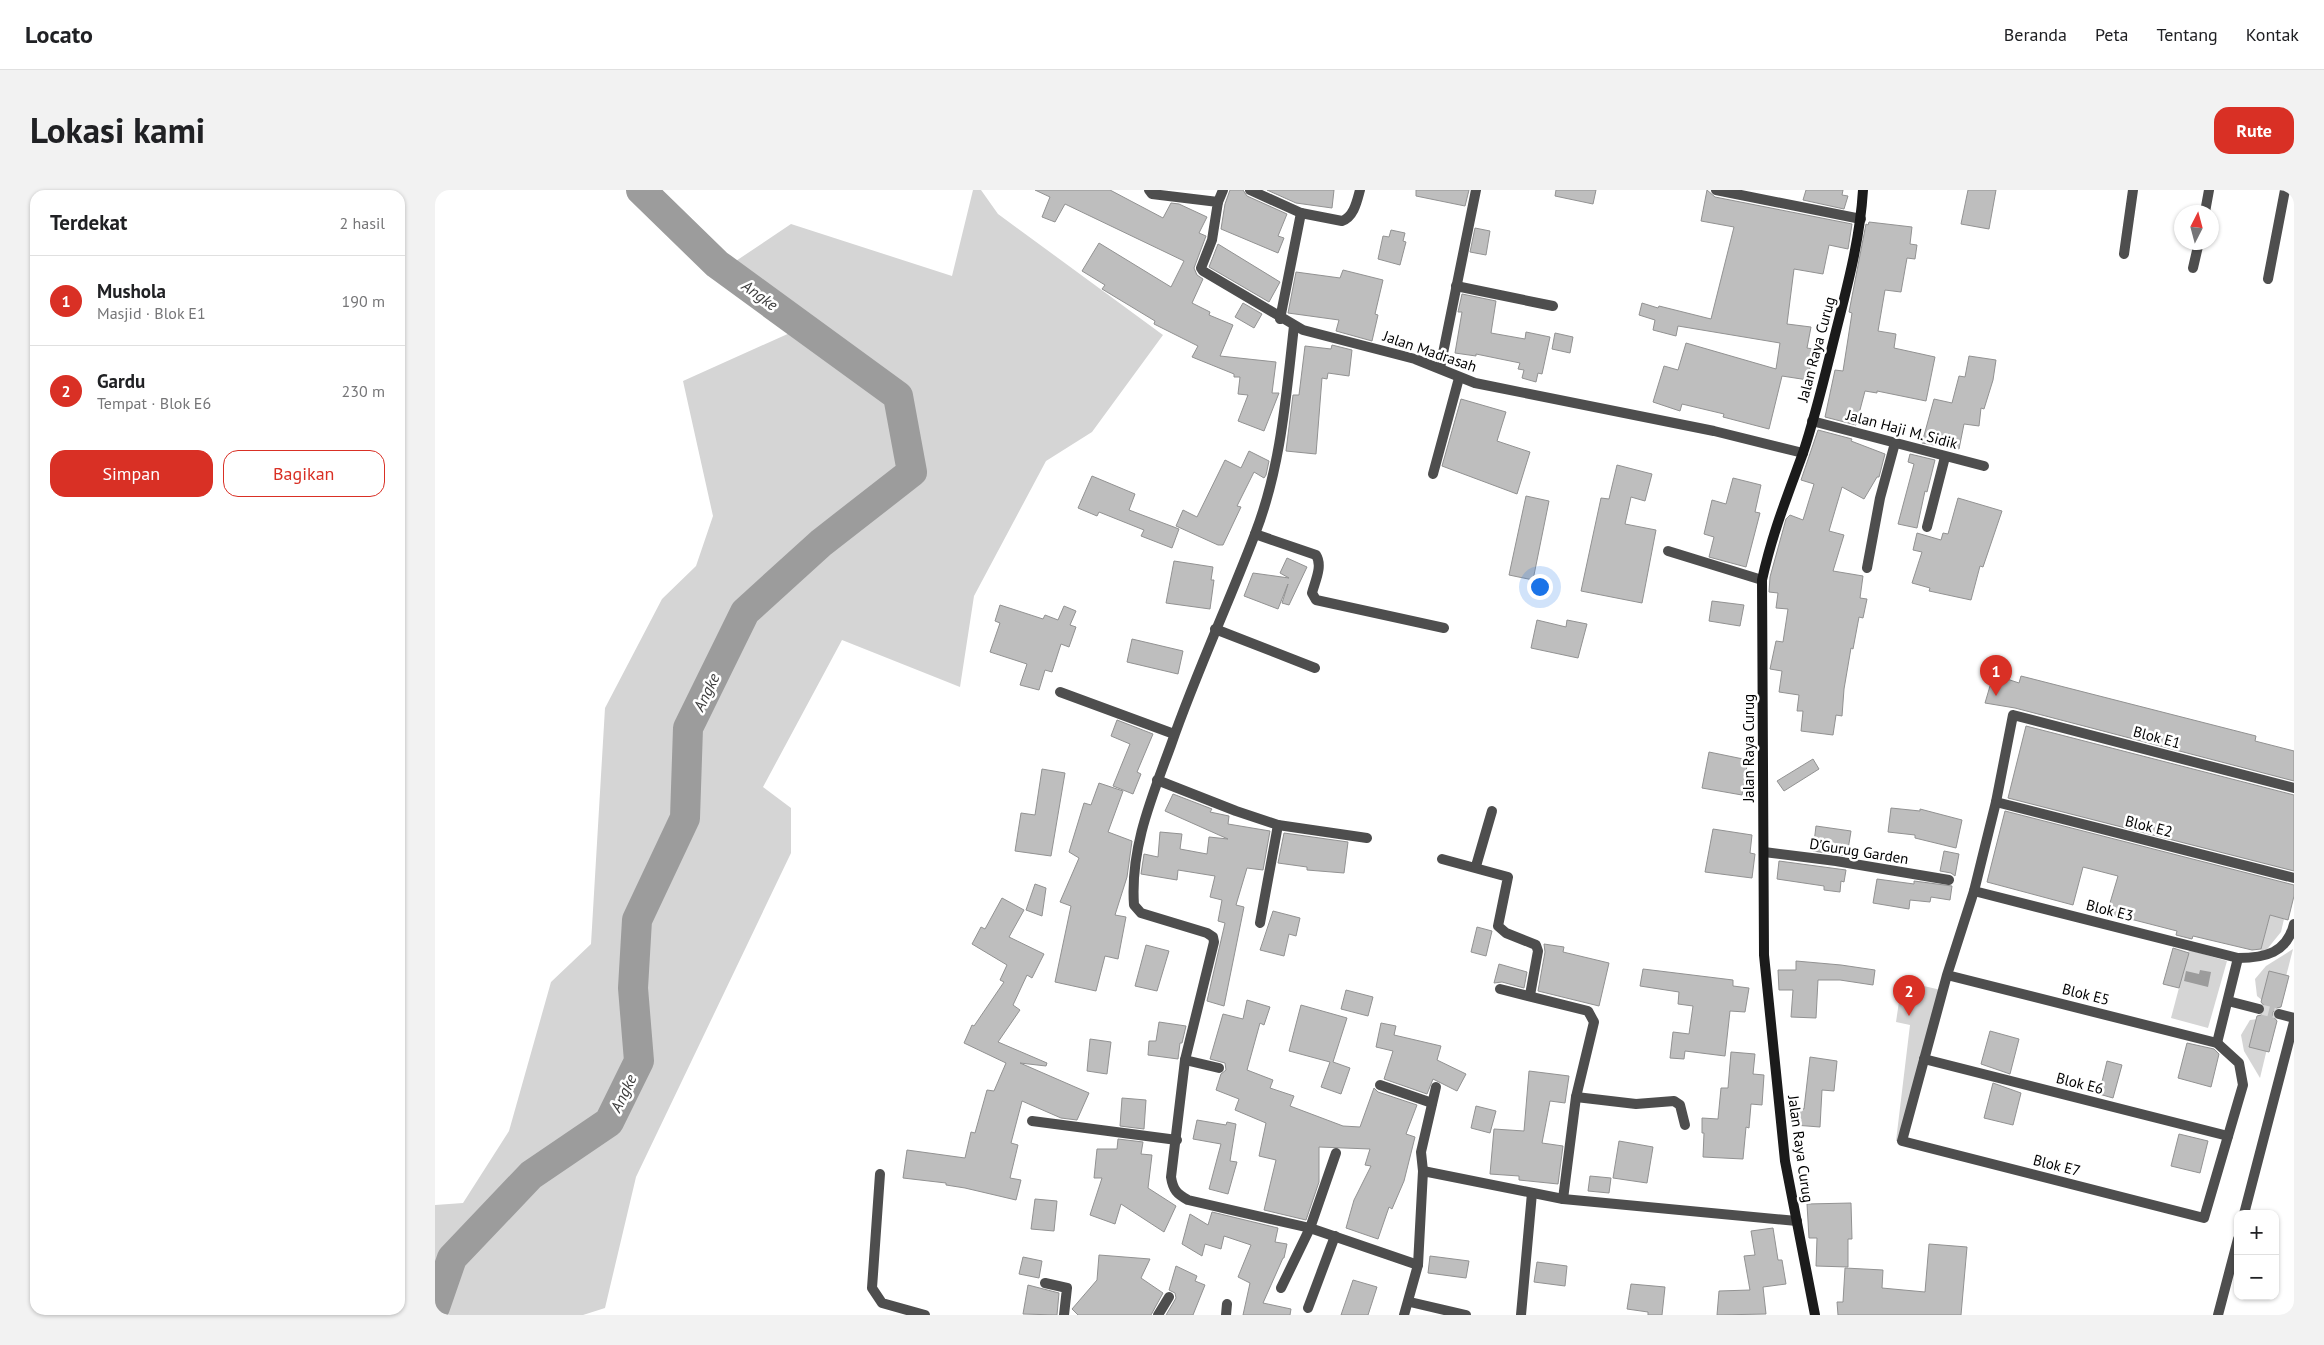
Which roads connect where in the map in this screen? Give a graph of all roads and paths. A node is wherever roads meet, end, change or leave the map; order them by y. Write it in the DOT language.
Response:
graph roads {
  1 [pos="1149,190"];
  2 [pos="1223,190"];
  3 [pos="1250,190"];
  4 [pos="1360,190"];
  5 [pos="1476,190"];
  6 [pos="1716,190"];
  7 [pos="1863,190"];
  8 [pos="2133,190"];
  9 [pos="2209,190"];
  10 [pos="2285,190"];
  11 [pos="1218,202"];
  12 [pos="2206,205"];
  13 [pos="1301,213"];
  14 [pos="1861,219"];
  15 [pos="2197,250"];
  16 [pos="2124,254"];
  17 [pos="2193,268"];
  18 [pos="2268,279"];
  19 [pos="1456,286"];
  20 [pos="1553,306"];
  21 [pos="1280,319"];
  22 [pos="1294,326"];
  23 [pos="1440,368"];
  24 [pos="1459,378"];
  25 [pos="1812,420"];
  26 [pos="1895,443"];
  27 [pos="1803,453"];
  28 [pos="1945,457"];
  29 [pos="1985,466"];
  30 [pos="1433,474"];
  31 [pos="1927,527"];
  32 [pos="1255,534"];
  33 [pos="1668,551"];
  34 [pos="1867,568"];
  35 [pos="1762,580"];
  36 [pos="1444,628"];
  37 [pos="1215,629"];
  38 [pos="1315,668"];
  39 [pos="1059,692"];
  40 [pos="1174,734"];
  41 [pos="1157,780"];
  42 [pos="2294,788"];
  43 [pos="1996,802"];
  44 [pos="1492,811"];
  45 [pos="1278,825"];
  46 [pos="1367,838"];
  47 [pos="1764,852"];
  48 [pos="1443,859"];
  49 [pos="1476,866"];
  50 [pos="2294,878"];
  51 [pos="1949,880"];
  52 [pos="1974,891"];
  53 [pos="1260,923"];
  54 [pos="2294,924"];
  55 [pos="2238,958"];
  56 [pos="1947,975"];
  57 [pos="1500,989"];
  58 [pos="1530,995"];
  59 [pos="2228,1001"];
  60 [pos="2259,1009"];
  61 [pos="2279,1014"];
  62 [pos="2294,1018"];
  63 [pos="2294,1022"];
  64 [pos="2217,1043"];
  65 [pos="1924,1059"];
  66 [pos="1185,1060"];
  67 [pos="1219,1068"];
  68 [pos="1380,1085"];
  69 [pos="1436,1087"];
  70 [pos="1576,1097"];
  71 [pos="1432,1103"];
  72 [pos="1031,1122"];
  73 [pos="1685,1125"];
  74 [pos="2228,1136"];
  75 [pos="1177,1140"];
  76 [pos="1335,1153"];
  77 [pos="1423,1171"];
  78 [pos="880,1174"];
  79 [pos="1532,1193"];
  80 [pos="1563,1199"];
  81 [pos="2245,1210"];
  82 [pos="1797,1220"];
  83 [pos="1310,1228"];
  84 [pos="1335,1236"];
  85 [pos="2234,1254"];
  86 [pos="1418,1266"];
  87 [pos="1045,1283"];
  88 [pos="1281,1288"];
  89 [pos="1169,1297"];
  90 [pos="1410,1302"];
  91 [pos="1308,1308"];
  92 [pos="925,1315"];
  93 [pos="1064,1315"];
  94 [pos="1158,1315"];
  95 [pos="1404,1315"];
  96 [pos="1466,1315"];
  97 [pos="1521,1315"];
  98 [pos="1815,1315"];
  99 [pos="2218,1315"];
  1 -- 11 [label="street"];
  2 -- 11 [label="street"];
  3 -- 13 [label="street"];
  4 -- 13 [label="street"];
  5 -- 19 [label="street"];
  6 -- 14 [label="street"];
  7 -- 14 [label="main road, Jalan Raya Curug"];
  8 -- 16 [label="street"];
  9 -- 12 [label="street"];
  10 -- 18 [label="street"];
  11 -- 21 [label="street, Jalan Madrasah"];
  13 -- 21 [label="street"];
  14 -- 25 [label="main road, Jalan Raya Curug"];
  15 -- 17 [label="street"];
  19 -- 20 [label="street"];
  19 -- 23 [label="street"];
  21 -- 22 [label="street, Jalan Madrasah"];
  22 -- 23 [label="street, Jalan Madrasah"];
  22 -- 32 [label="street"];
  23 -- 24 [label="street, Jalan Madrasah"];
  24 -- 27 [label="street, Jalan Madrasah"];
  24 -- 30 [label="street"];
  25 -- 26 [label="street, Jalan Haji M. Sidik"];
  25 -- 27 [label="main road, Jalan Raya Curug"];
  26 -- 28 [label="street, Jalan Haji M. Sidik"];
  26 -- 34 [label="street"];
  27 -- 35 [label="main road, Jalan Raya Curug"];
  28 -- 29 [label="street, Jalan Haji M. Sidik"];
  28 -- 31 [label="street"];
  32 -- 36 [label="street"];
  32 -- 37 [label="street"];
  33 -- 35 [label="street"];
  35 -- 47 [label="main road, Jalan Raya Curug"];
  37 -- 38 [label="street"];
  37 -- 40 [label="street"];
  39 -- 40 [label="street"];
  40 -- 41 [label="street"];
  41 -- 45 [label="street"];
  41 -- 66 [label="street"];
  42 -- 43 [label="street, Blok E1"];
  43 -- 50 [label="street, Blok E2"];
  43 -- 52 [label="street"];
  44 -- 49 [label="street"];
  45 -- 46 [label="street"];
  45 -- 53 [label="street"];
  47 -- 51 [label="street, D'Gurug Garden"];
  47 -- 82 [label="main road, Jalan Raya Curug"];
  48 -- 49 [label="street"];
  49 -- 58 [label="street"];
  52 -- 55 [label="street, Blok E3"];
  52 -- 56 [label="street"];
  54 -- 55 [label="street, Blok E3"];
  55 -- 59 [label="street"];
  56 -- 64 [label="street, Blok E5"];
  56 -- 65 [label="street"];
  57 -- 58 [label="street"];
  58 -- 70 [label="street"];
  59 -- 60 [label="street"];
  59 -- 64 [label="street"];
  61 -- 62 [label="street"];
  63 -- 81 [label="street"];
  64 -- 74 [label="street"];
  65 -- 74 [label="street, Blok E6"];
  65 -- 74 [label="street, Blok E7"];
  66 -- 67 [label="street"];
  66 -- 75 [label="street"];
  68 -- 71 [label="street"];
  69 -- 71 [label="street"];
  70 -- 73 [label="street"];
  70 -- 80 [label="street"];
  71 -- 77 [label="street"];
  72 -- 75 [label="street"];
  75 -- 83 [label="street"];
  76 -- 83 [label="street"];
  77 -- 79 [label="street"];
  77 -- 86 [label="street"];
  78 -- 92 [label="street"];
  79 -- 80 [label="street"];
  79 -- 97 [label="street"];
  80 -- 82 [label="street"];
  82 -- 98 [label="main road, Jalan Raya Curug"];
  83 -- 84 [label="street"];
  83 -- 88 [label="street"];
  84 -- 86 [label="street"];
  84 -- 91 [label="street"];
  85 -- 99 [label="street"];
  86 -- 90 [label="street"];
  87 -- 93 [label="street"];
  89 -- 94 [label="street"];
  90 -- 95 [label="street"];
  90 -- 96 [label="street"];
}
